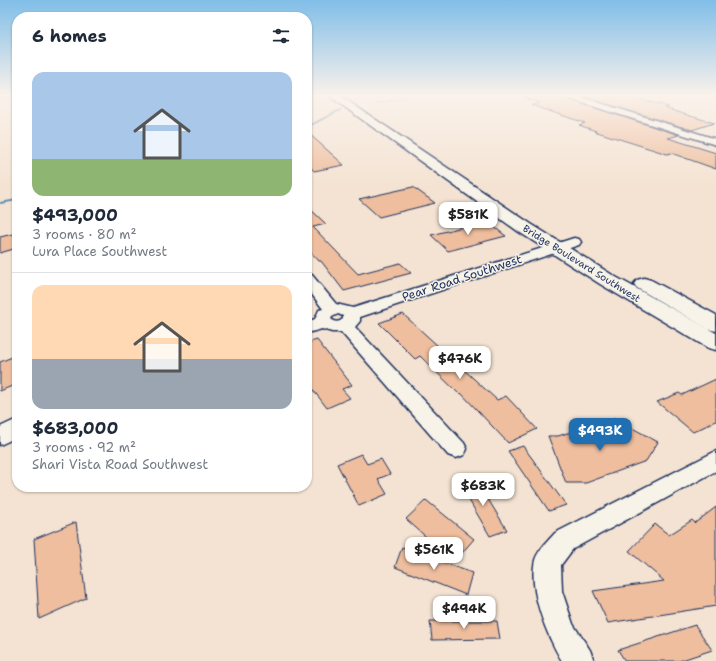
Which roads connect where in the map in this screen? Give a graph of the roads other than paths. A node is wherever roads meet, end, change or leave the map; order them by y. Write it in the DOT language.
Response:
graph roads {
  1 [pos="379,126"];
  2 [pos="396,126"];
  3 [pos="666,126"];
  4 [pos="716,142"];
  5 [pos="534,218"];
  6 [pos="562,241"];
  7 [pos="312,287"];
  8 [pos="328,316"];
  9 [pos="348,320"];
  10 [pos="716,324"];
  11 [pos="312,325"];
  12 [pos="716,343"];
  13 [pos="12,430"];
  14 [pos="0,437"];
  15 [pos="456,449"];
  16 [pos="716,460"];
  17 [pos="579,661"];
  1 -- 6 [label="main road, Bridge Boulevard Southwest"];
  2 -- 5 [label="main road, Bridge Boulevard Southwest"];
  3 -- 4 [label="street"];
  6 -- 9 [label="street, Pear Road Southwest"];
  6 -- 10 [label="main road, Bridge Boulevard Southwest"];
  6 -- 12 [label="main road, Bridge Boulevard Southwest"];
  7 -- 8 [label="street"];
  8 -- 9 [label="street"];
  8 -- 11 [label="street"];
  9 -- 15 [label="street"];
  13 -- 14 [label="street"];
  16 -- 17 [label="street"];
}
